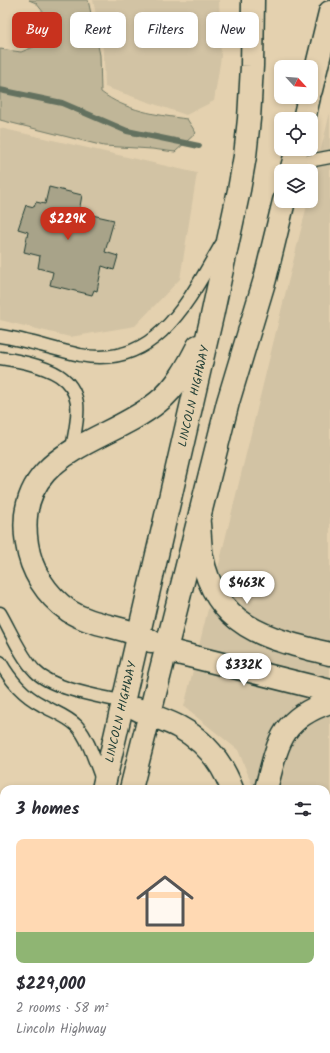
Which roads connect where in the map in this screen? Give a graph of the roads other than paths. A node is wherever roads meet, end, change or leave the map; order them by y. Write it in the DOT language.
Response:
graph roads {
  1 [pos="253,0"];
  2 [pos="330,12"];
  3 [pos="326,44"];
  4 [pos="318,69"];
  5 [pos="330,157"];
  6 [pos="294,161"];
  7 [pos="282,208"];
  8 [pos="232,225"];
  9 [pos="212,316"];
  10 [pos="0,336"];
  11 [pos="0,358"];
  12 [pos="72,449"];
  13 [pos="199,521"];
  14 [pos="0,613"];
  15 [pos="139,634"];
  16 [pos="166,650"];
  17 [pos="330,654"];
  18 [pos="0,662"];
  19 [pos="330,691"];
  20 [pos="124,702"];
  21 [pos="330,702"];
  22 [pos="150,716"];
  23 [pos="103,785"];
  24 [pos="104,785"];
  25 [pos="132,785"];
  26 [pos="230,785"];
  27 [pos="267,785"];
  1 -- 8 [label="main road, LINCOLN HIGHWAY"];
  2 -- 3 [label="main road"];
  3 -- 4 [label="main road"];
  5 -- 6 [label="lane"];
  7 -- 13 [label="main road"];
  8 -- 9 [label="main road, LINCOLN HIGHWAY"];
  8 -- 10 [label="lane"];
  9 -- 12 [label="main road"];
  9 -- 15 [label="main road, LINCOLN HIGHWAY"];
  11 -- 12 [label="lane"];
  12 -- 15 [label="main road"];
  13 -- 16 [label="main road"];
  13 -- 17 [label="main road"];
  14 -- 20 [label="lane"];
  15 -- 16 [label="main road"];
  15 -- 20 [label="main road, LINCOLN HIGHWAY"];
  16 -- 19 [label="main road"];
  16 -- 22 [label="main road"];
  18 -- 23 [label="lane"];
  20 -- 22 [label="main road"];
  20 -- 24 [label="main road, LINCOLN HIGHWAY"];
  21 -- 27 [label="main road"];
  22 -- 25 [label="main road"];
  22 -- 26 [label="main road"];
}
